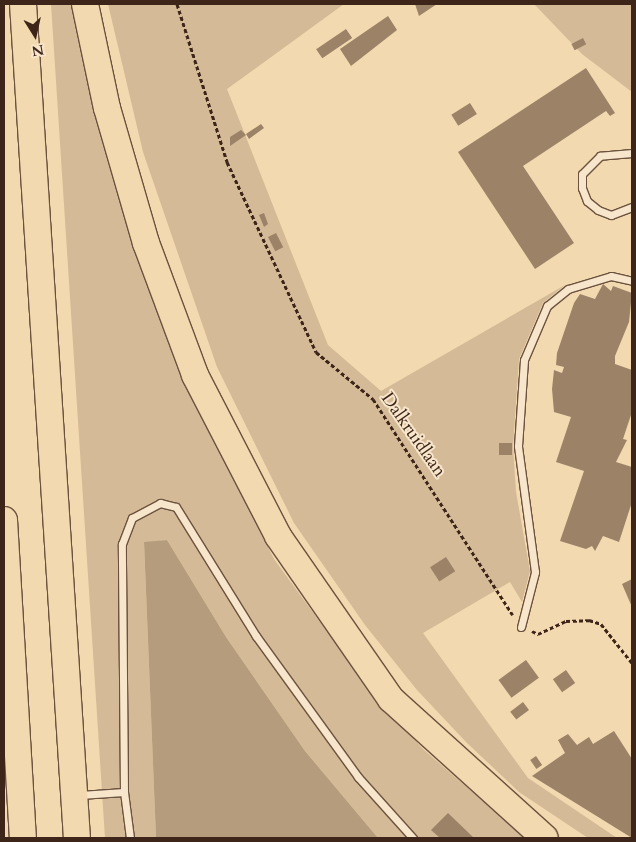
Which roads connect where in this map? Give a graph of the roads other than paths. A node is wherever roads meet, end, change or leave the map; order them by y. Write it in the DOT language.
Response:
graph roads {
  1 [pos="23,4"];
  2 [pos="85,4"];
  3 [pos="632,153"];
  4 [pos="632,207"];
  5 [pos="632,281"];
  6 [pos="4,520"];
  7 [pos="521,628"];
  8 [pos="124,792"];
  9 [pos="74,795"];
  10 [pos="508,804"];
  11 [pos="23,838"];
  12 [pos="77,838"];
  13 [pos="130,838"];
  14 [pos="413,838"];
  15 [pos="544,838"];
  16 [pos="561,838"];
  1 -- 9 [label="highway"];
  2 -- 10 [label="highway"];
  3 -- 4 [label="lane"];
  5 -- 7 [label="lane"];
  6 -- 11 [label="highway"];
  8 -- 9 [label="lane"];
  8 -- 13 [label="lane"];
  8 -- 14 [label="lane"];
  9 -- 12 [label="highway"];
  10 -- 15 [label="highway"];
  10 -- 16 [label="highway"];
}
